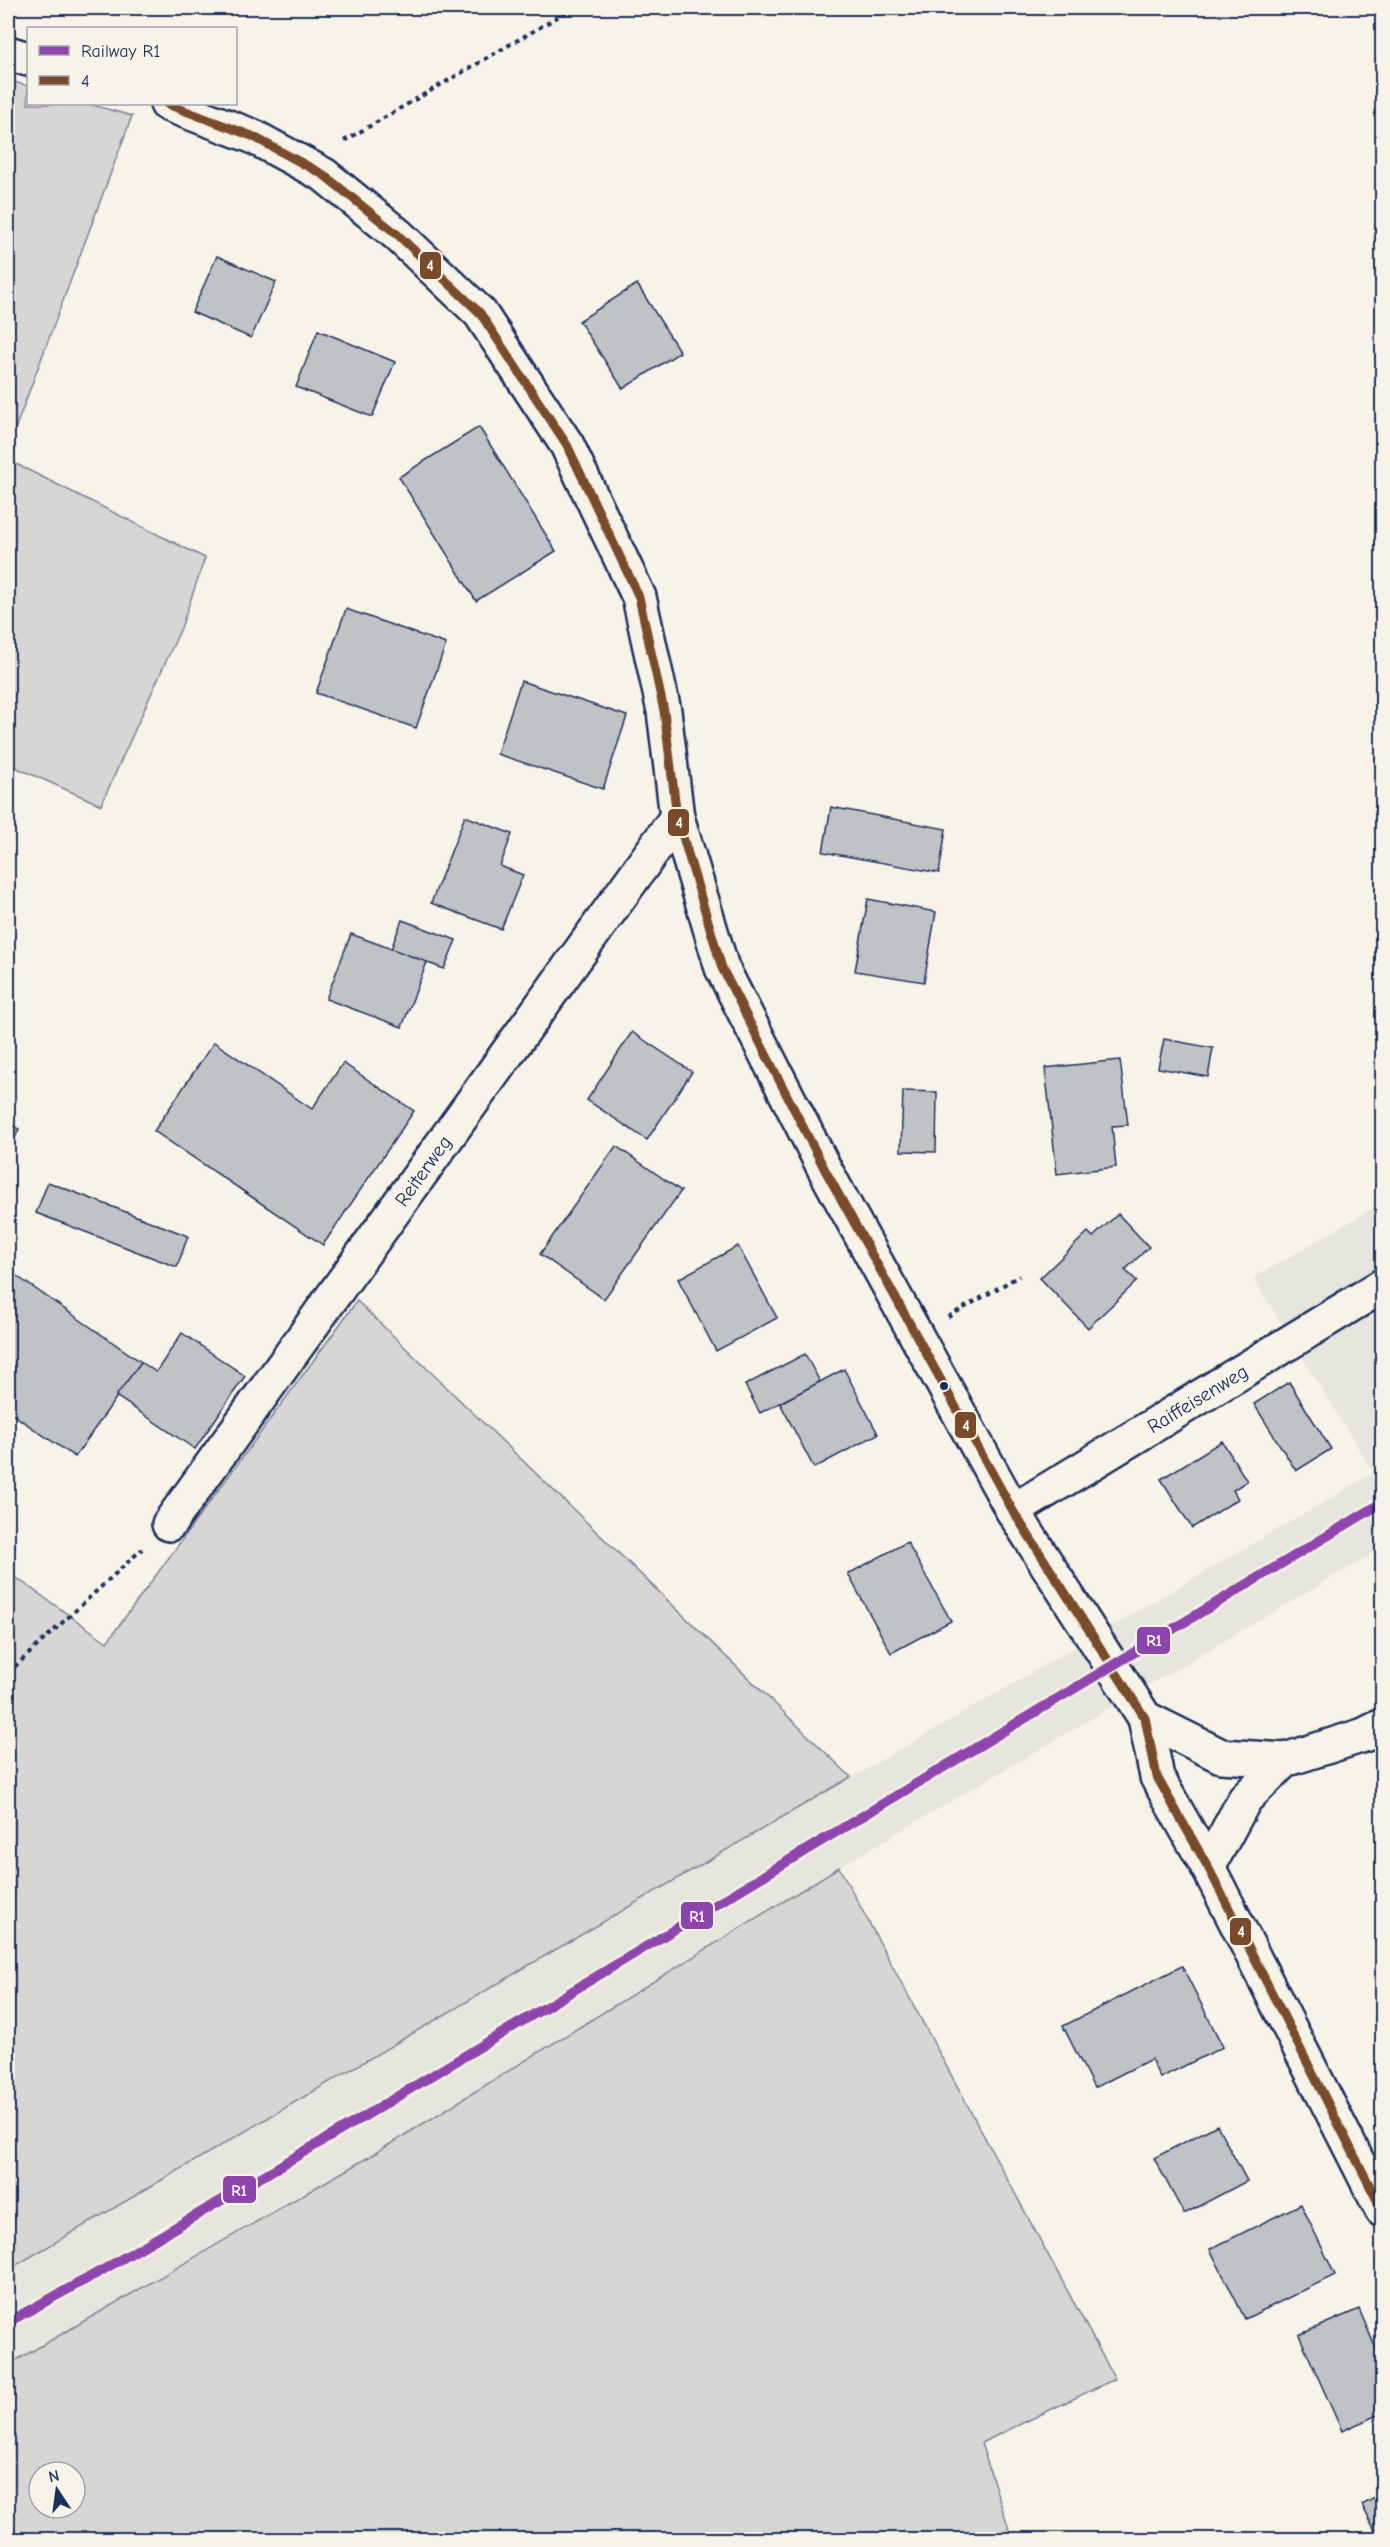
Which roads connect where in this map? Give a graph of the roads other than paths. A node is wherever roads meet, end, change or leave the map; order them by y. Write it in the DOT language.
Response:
graph roads {
  1 [pos="8,53"];
  2 [pos="27,60"];
  3 [pos="170,105"];
  4 [pos="677,817"];
  5 [pos="1383,1286"];
  6 [pos="1013,1511"];
  7 [pos="170,1524"];
  8 [pos="1145,1718"];
  9 [pos="1383,1726"];
  10 [pos="1285,1760"];
  11 [pos="1208,1866"];
  12 [pos="1383,2210"];
  1 -- 2 [label="street"];
  3 -- 4 [label="street"];
  4 -- 6 [label="street"];
  4 -- 7 [label="street, Reiterweg"];
  5 -- 6 [label="street, Raiffeisenweg"];
  6 -- 8 [label="street"];
  8 -- 10 [label="street"];
  8 -- 11 [label="street"];
  9 -- 10 [label="street"];
  10 -- 11 [label="street"];
  11 -- 12 [label="street"];
}
